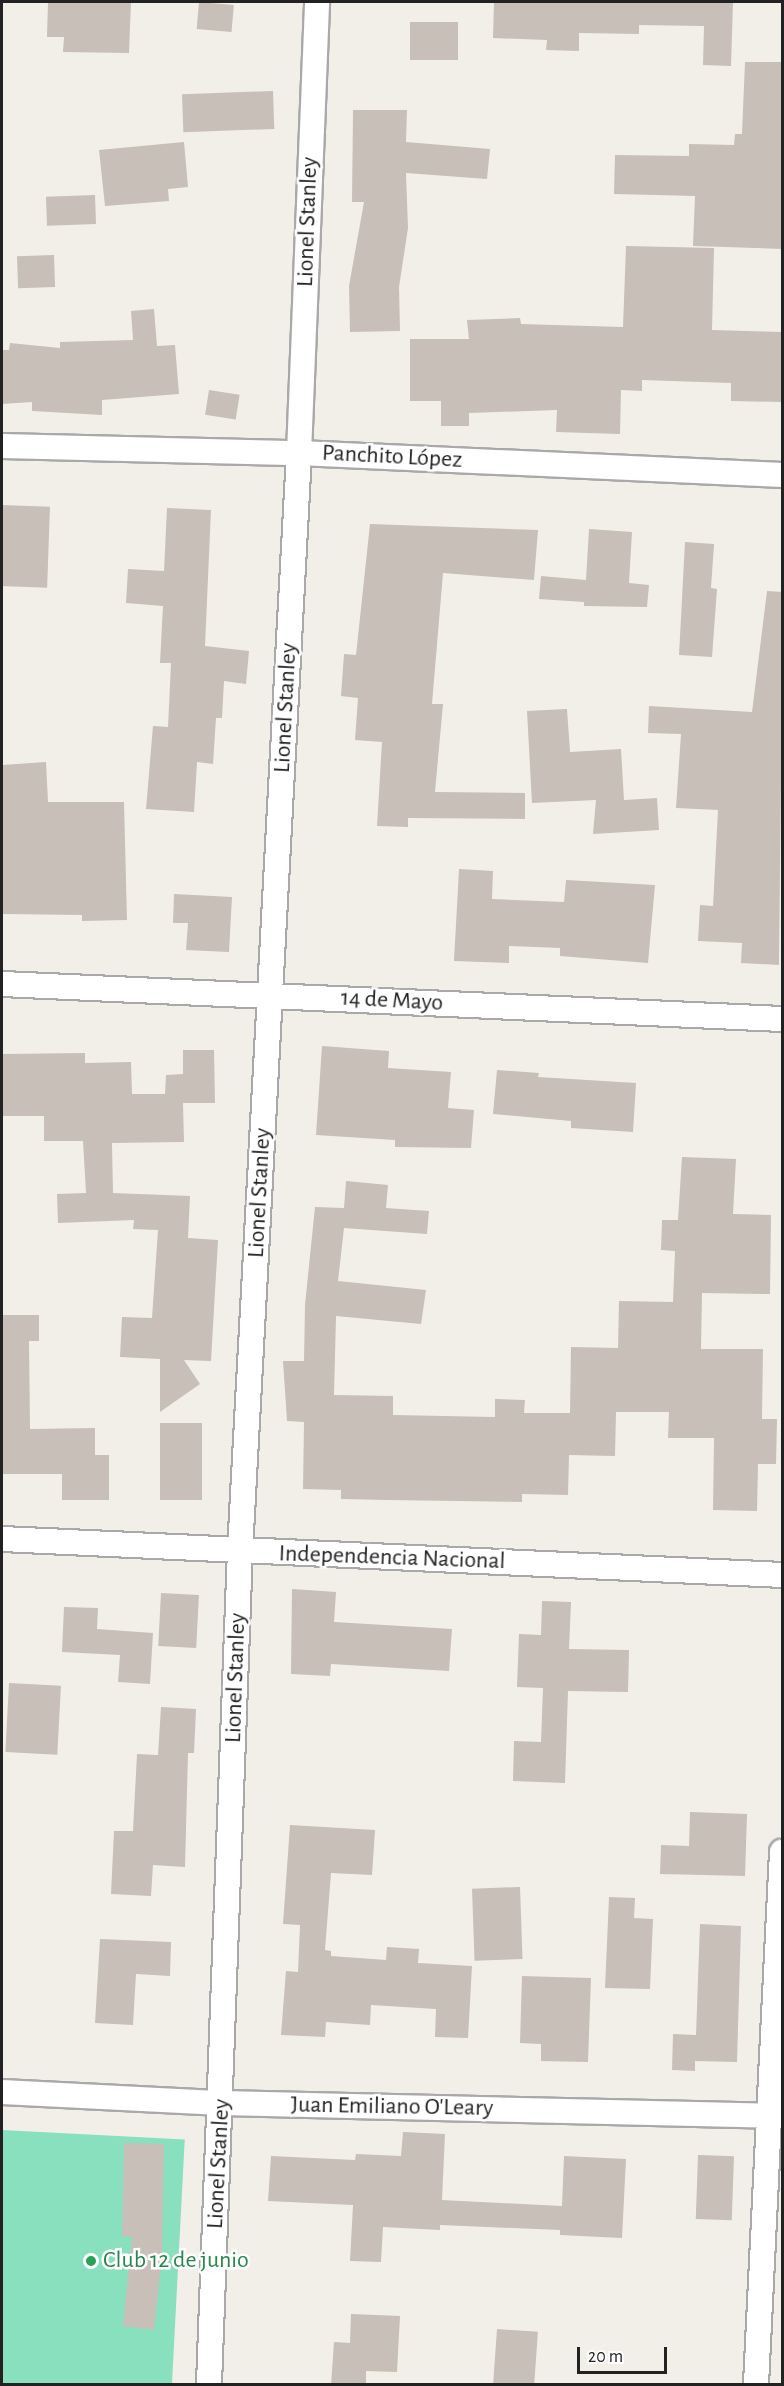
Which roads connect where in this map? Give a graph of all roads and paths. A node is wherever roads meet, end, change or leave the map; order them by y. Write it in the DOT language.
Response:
graph roads {
  1 [pos="317,2"];
  2 [pos="2,446"];
  3 [pos="299,453"];
  4 [pos="783,475"];
  5 [pos="2,984"];
  6 [pos="271,996"];
  7 [pos="783,1019"];
  8 [pos="2,1539"];
  9 [pos="240,1551"];
  10 [pos="783,1575"];
  11 [pos="783,1852"];
  12 [pos="2,2092"];
  13 [pos="222,2103"];
  14 [pos="777,2116"];
  15 [pos="209,2385"];
  16 [pos="756,2385"];
  1 -- 3 [label="street, Lionel Stanley"];
  2 -- 3 [label="street, Panchito López"];
  3 -- 4 [label="street, Panchito López"];
  3 -- 6 [label="street, Lionel Stanley"];
  5 -- 6 [label="street, 14 de Mayo"];
  6 -- 7 [label="street, 14 de Mayo"];
  6 -- 9 [label="street, Lionel Stanley"];
  8 -- 9 [label="street, Independencia Nacional"];
  9 -- 10 [label="street, Independencia Nacional"];
  9 -- 13 [label="street, Lionel Stanley"];
  11 -- 14 [label="street"];
  12 -- 13 [label="street, Juan Emiliano O'Leary"];
  13 -- 14 [label="street, Juan Emiliano O'Leary"];
  13 -- 15 [label="street, Lionel Stanley"];
  14 -- 16 [label="street"];
}
